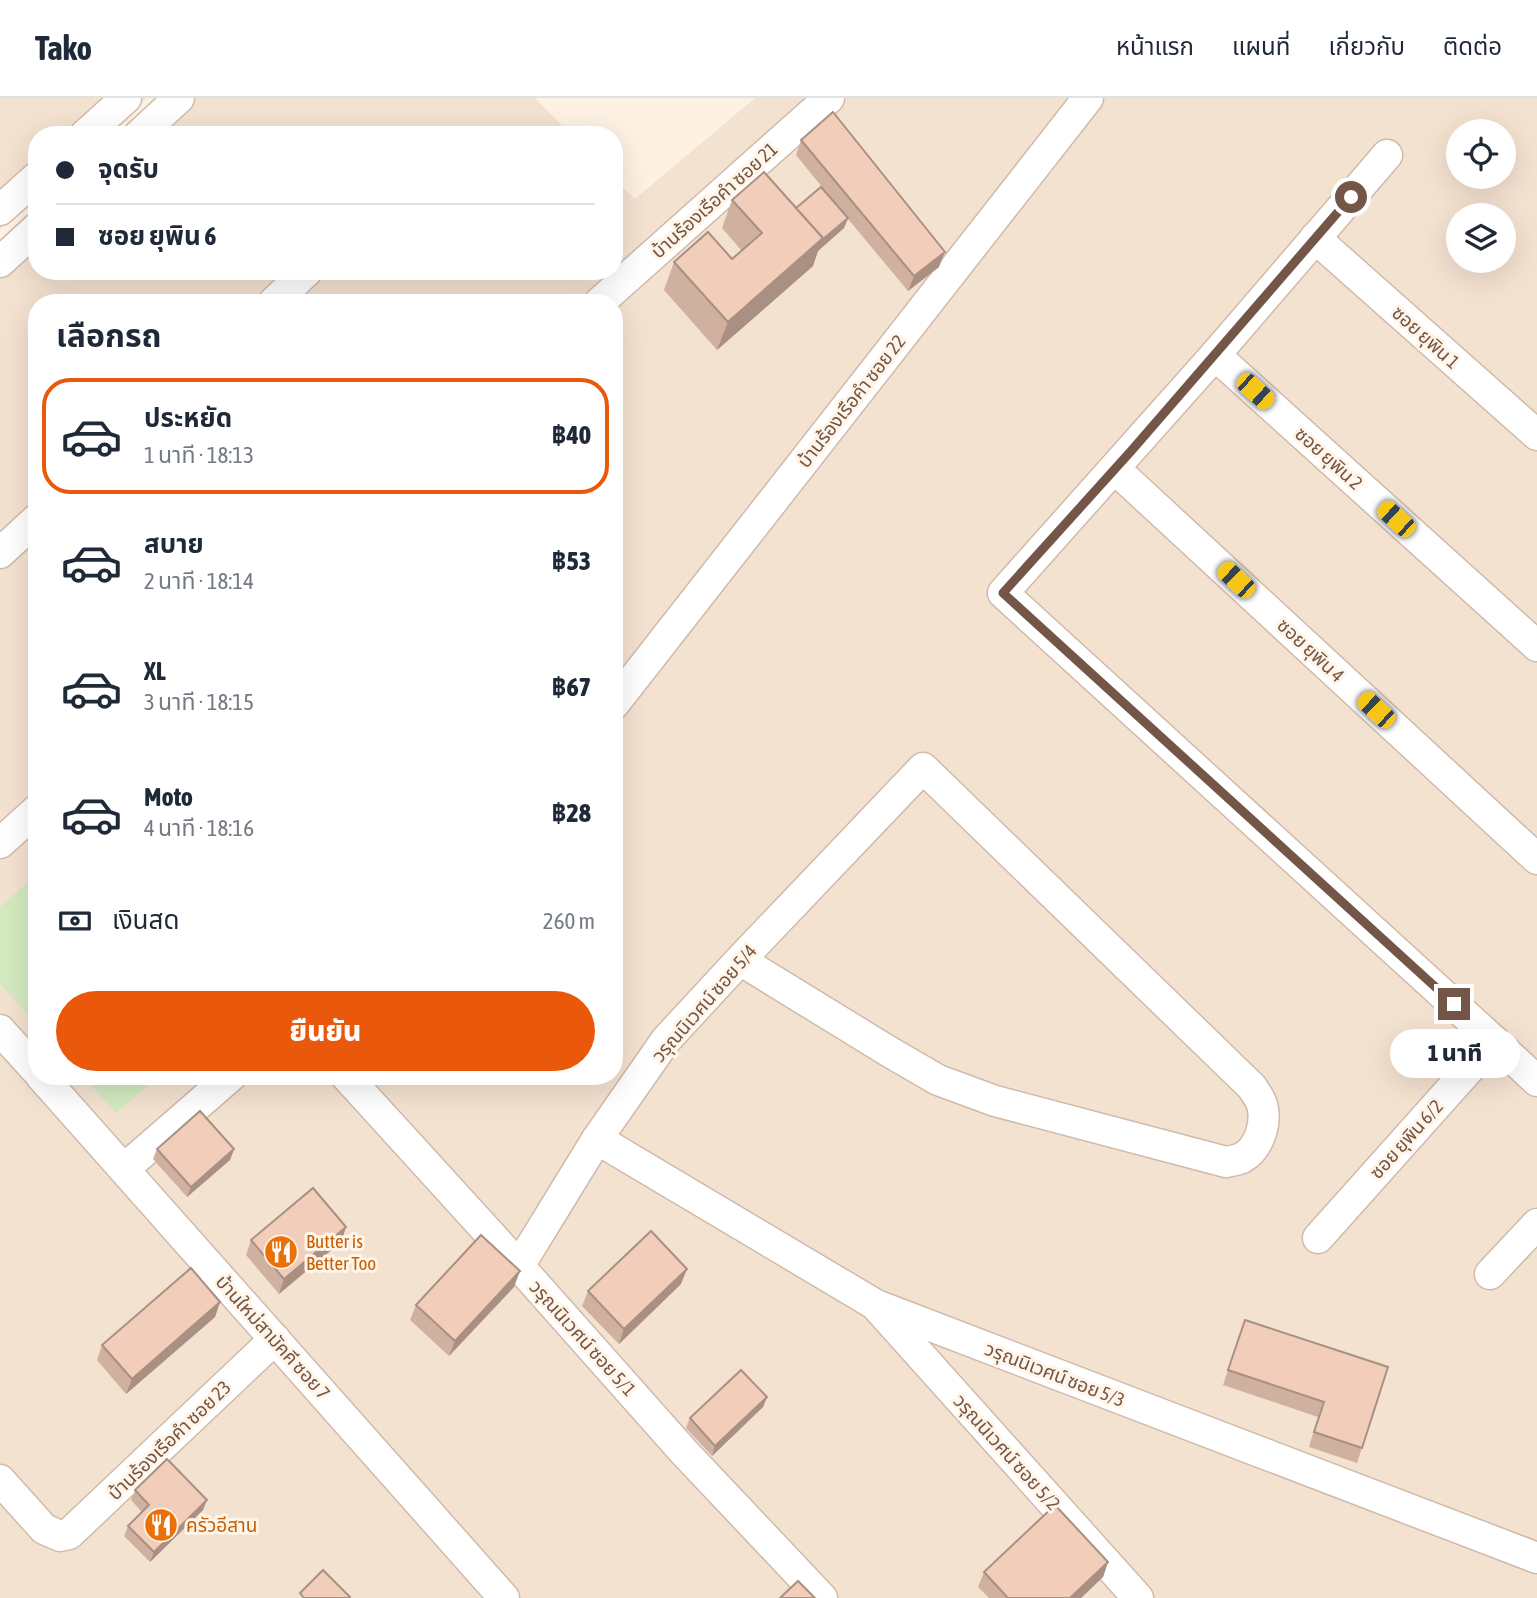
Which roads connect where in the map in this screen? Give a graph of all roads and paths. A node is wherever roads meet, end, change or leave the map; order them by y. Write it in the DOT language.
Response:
graph roads {
  1 [pos="126,98"];
  2 [pos="179,98"];
  3 [pos="829,98"];
  4 [pos="1088,98"];
  5 [pos="95,126"];
  6 [pos="149,126"];
  7 [pos="1387,155"];
  8 [pos="28,185"];
  9 [pos="0,210"];
  10 [pos="28,236"];
  11 [pos="1315,238"];
  12 [pos="0,262"];
  13 [pos="297,280"];
  14 [pos="283,294"];
  15 [pos="609,294"];
  16 [pos="1215,355"];
  17 [pos="1537,435"];
  18 [pos="1115,469"];
  19 [pos="28,527"];
  20 [pos="0,553"];
  21 [pos="1537,646"];
  22 [pos="623,692"];
  23 [pos="28,818"];
  24 [pos="0,843"];
  25 [pos="1537,859"];
  26 [pos="740,960"];
  27 [pos="0,1030"];
  28 [pos="1494,1041"];
  29 [pos="28,1061"];
  30 [pos="1537,1082"];
  31 [pos="49,1085"];
  32 [pos="222,1085"];
  33 [pos="354,1085"];
  34 [pos="597,1139"];
  35 [pos="124,1169"];
  36 [pos="1537,1224"];
  37 [pos="1318,1238"];
  38 [pos="519,1266"];
  39 [pos="1490,1274"];
  40 [pos="876,1305"];
  41 [pos="275,1339"];
  42 [pos="0,1480"];
  43 [pos="1537,1558"];
  44 [pos="504,1598"];
  45 [pos="822,1598"];
  46 [pos="1138,1598"];
  1 -- 5 [label="street"];
  2 -- 6 [label="street"];
  3 -- 15 [label="street, บ้านร้องเรือคำ ซอย 21"];
  4 -- 22 [label="street, บ้านร้องเรือคำ ซอย 22"];
  7 -- 11 [label="street"];
  8 -- 9 [label="street"];
  10 -- 12 [label="street"];
  11 -- 16 [label="street"];
  11 -- 17 [label="street, ซอย ยุพิน 1"];
  13 -- 14 [label="street"];
  16 -- 18 [label="street"];
  16 -- 21 [label="street, ซอย ยุพิน 2"];
  18 -- 25 [label="street, ซอย ยุพิน 4"];
  18 -- 28 [label="street"];
  19 -- 20 [label="street"];
  23 -- 24 [label="street"];
  26 -- 26 [label="street, วรุณนิเวศน์ ซอย 5/4"];
  26 -- 34 [label="street, วรุณนิเวศน์ ซอย 5/4"];
  27 -- 29 [label="street"];
  28 -- 30 [label="street"];
  28 -- 37 [label="street, ซอย ยุพิน 6/2"];
  31 -- 35 [label="street, บ้านใหม่สามัคคี ซอย 7"];
  32 -- 35 [label="street"];
  33 -- 38 [label="street, วรุณนิเวศน์ ซอย 5/1"];
  34 -- 38 [label="street, วรุณนิเวศน์ ซอย 5/4"];
  34 -- 40 [label="street, วรุณนิเวศน์ ซอย 5/3"];
  35 -- 41 [label="street, บ้านใหม่สามัคคี ซอย 7"];
  36 -- 39 [label="street"];
  38 -- 45 [label="street, วรุณนิเวศน์ ซอย 5/1"];
  40 -- 43 [label="street, วรุณนิเวศน์ ซอย 5/3"];
  40 -- 46 [label="street, วรุณนิเวศน์ ซอย 5/2"];
  41 -- 42 [label="street, บ้านร้องเรือคำ ซอย 23"];
  41 -- 44 [label="street, บ้านใหม่สามัคคี ซอย 7"];
}
